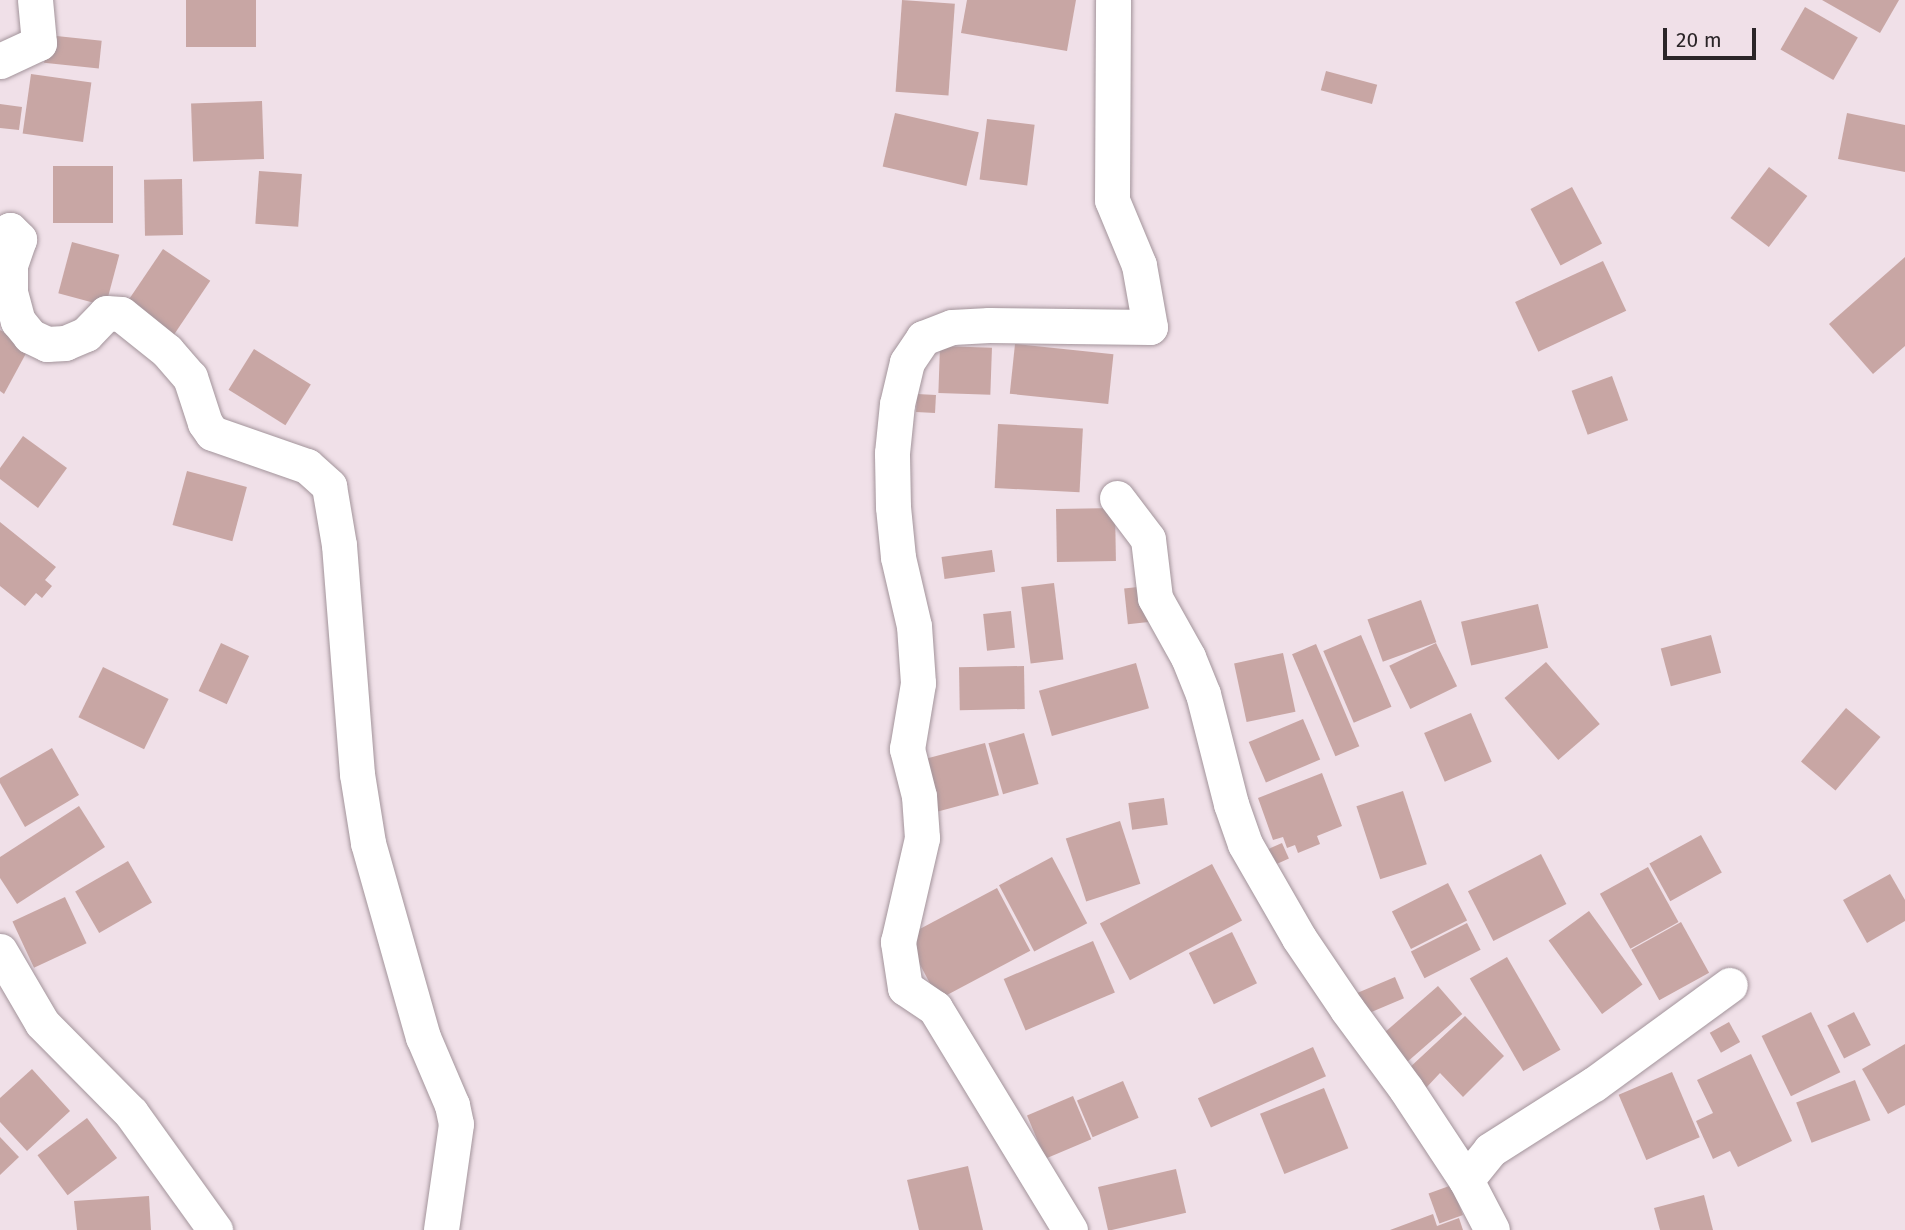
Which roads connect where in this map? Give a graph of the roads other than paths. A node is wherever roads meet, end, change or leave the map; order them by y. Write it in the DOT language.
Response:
graph roads {
  1 [pos="35,0"];
  2 [pos="1113,0"];
  3 [pos="0,61"];
  4 [pos="0,240"];
  5 [pos="1117,498"];
  6 [pos="0,951"];
  7 [pos="1730,985"];
  8 [pos="1466,1180"];
  9 [pos="215,1230"];
  10 [pos="441,1230"];
  11 [pos="1070,1230"];
  12 [pos="1492,1230"];
  1 -- 3 [label="street"];
  2 -- 11 [label="street"];
  4 -- 10 [label="street"];
  5 -- 8 [label="street"];
  6 -- 9 [label="street"];
  7 -- 8 [label="street"];
  8 -- 12 [label="street"];
}
